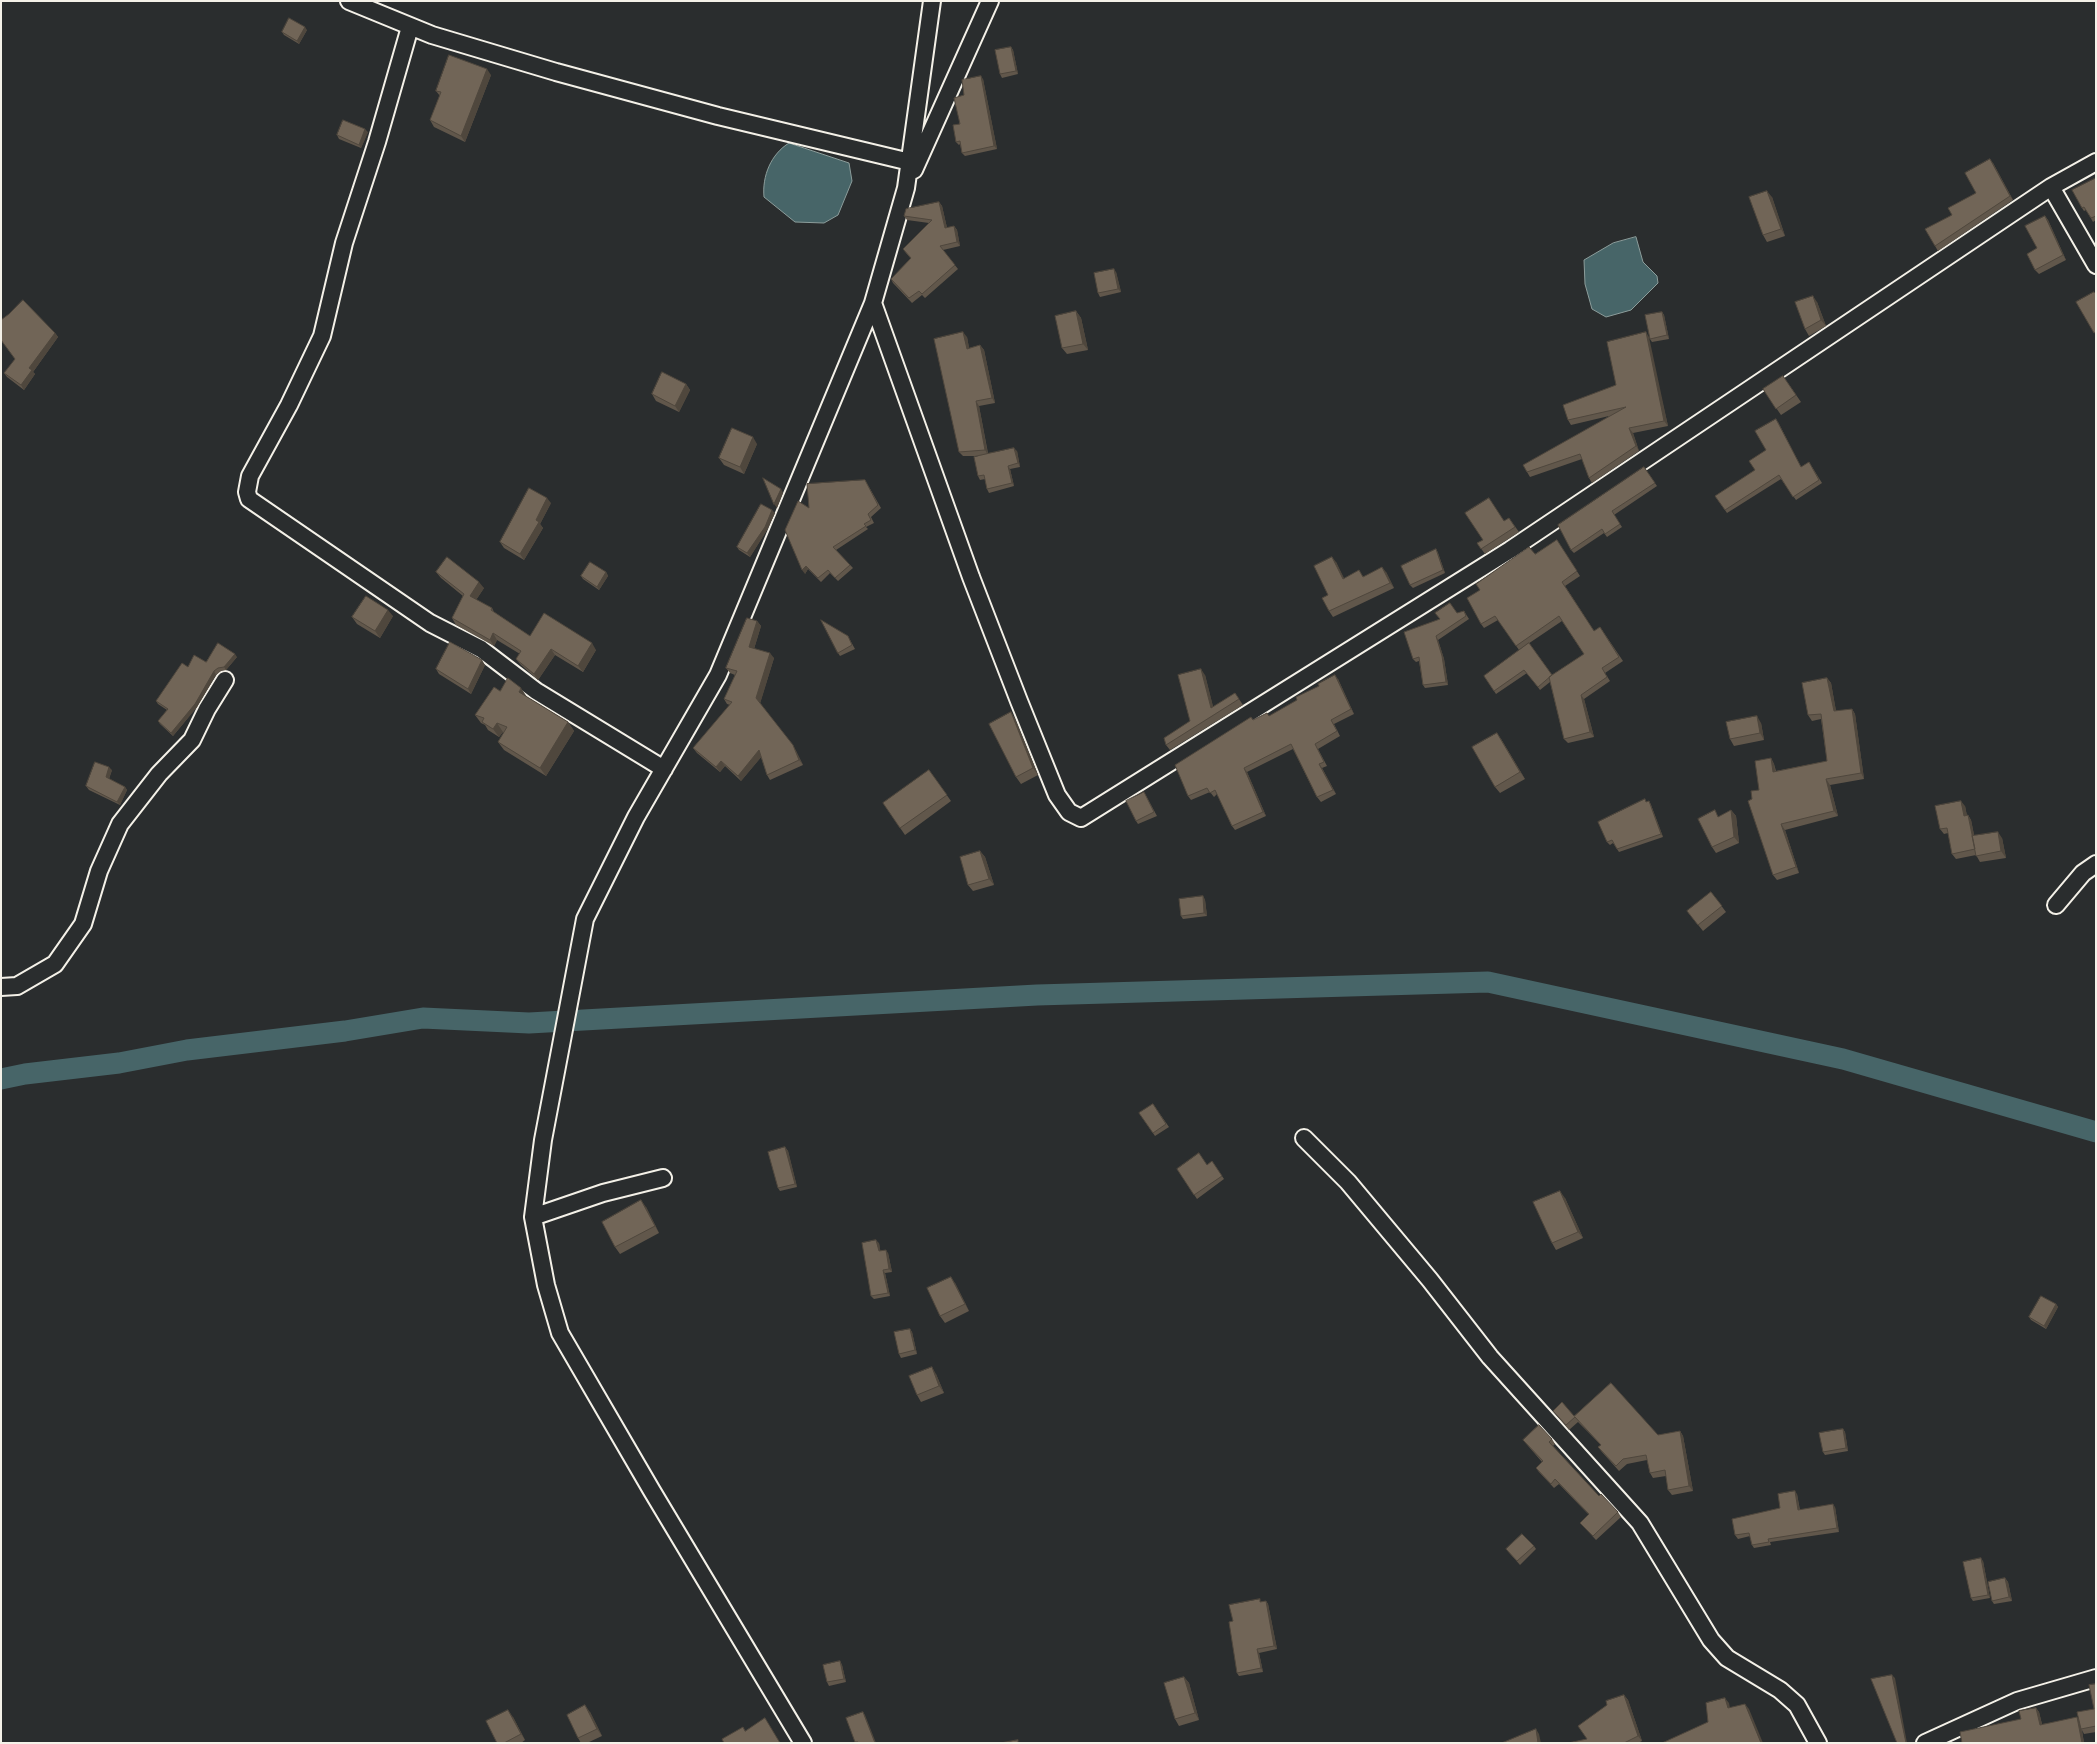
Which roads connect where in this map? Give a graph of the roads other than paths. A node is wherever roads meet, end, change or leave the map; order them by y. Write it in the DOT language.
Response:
graph roads {
  1 [pos="349,1"];
  2 [pos="932,1"];
  3 [pos="990,1"];
  4 [pos="410,27"];
  5 [pos="910,162"];
  6 [pos="2096,162"];
  7 [pos="2051,187"];
  8 [pos="906,188"];
  9 [pos="2096,265"];
  10 [pos="873,303"];
  11 [pos="225,680"];
  12 [pos="664,769"];
  13 [pos="2096,864"];
  14 [pos="2056,905"];
  15 [pos="1,988"];
  16 [pos="1304,1138"];
  17 [pos="663,1178"];
  18 [pos="533,1218"];
  19 [pos="2096,1678"];
  20 [pos="803,1743"];
  21 [pos="1818,1743"];
  22 [pos="1925,1743"];
  1 -- 4 [label="street"];
  2 -- 5 [label="street"];
  3 -- 8 [label="street"];
  4 -- 5 [label="street"];
  4 -- 12 [label="street"];
  5 -- 8 [label="street"];
  6 -- 7 [label="street"];
  7 -- 9 [label="street"];
  7 -- 10 [label="street"];
  8 -- 10 [label="street"];
  10 -- 12 [label="street"];
  11 -- 15 [label="street"];
  12 -- 18 [label="street"];
  13 -- 14 [label="street"];
  16 -- 21 [label="street"];
  17 -- 18 [label="street"];
  18 -- 20 [label="street"];
  19 -- 22 [label="street"];
}
